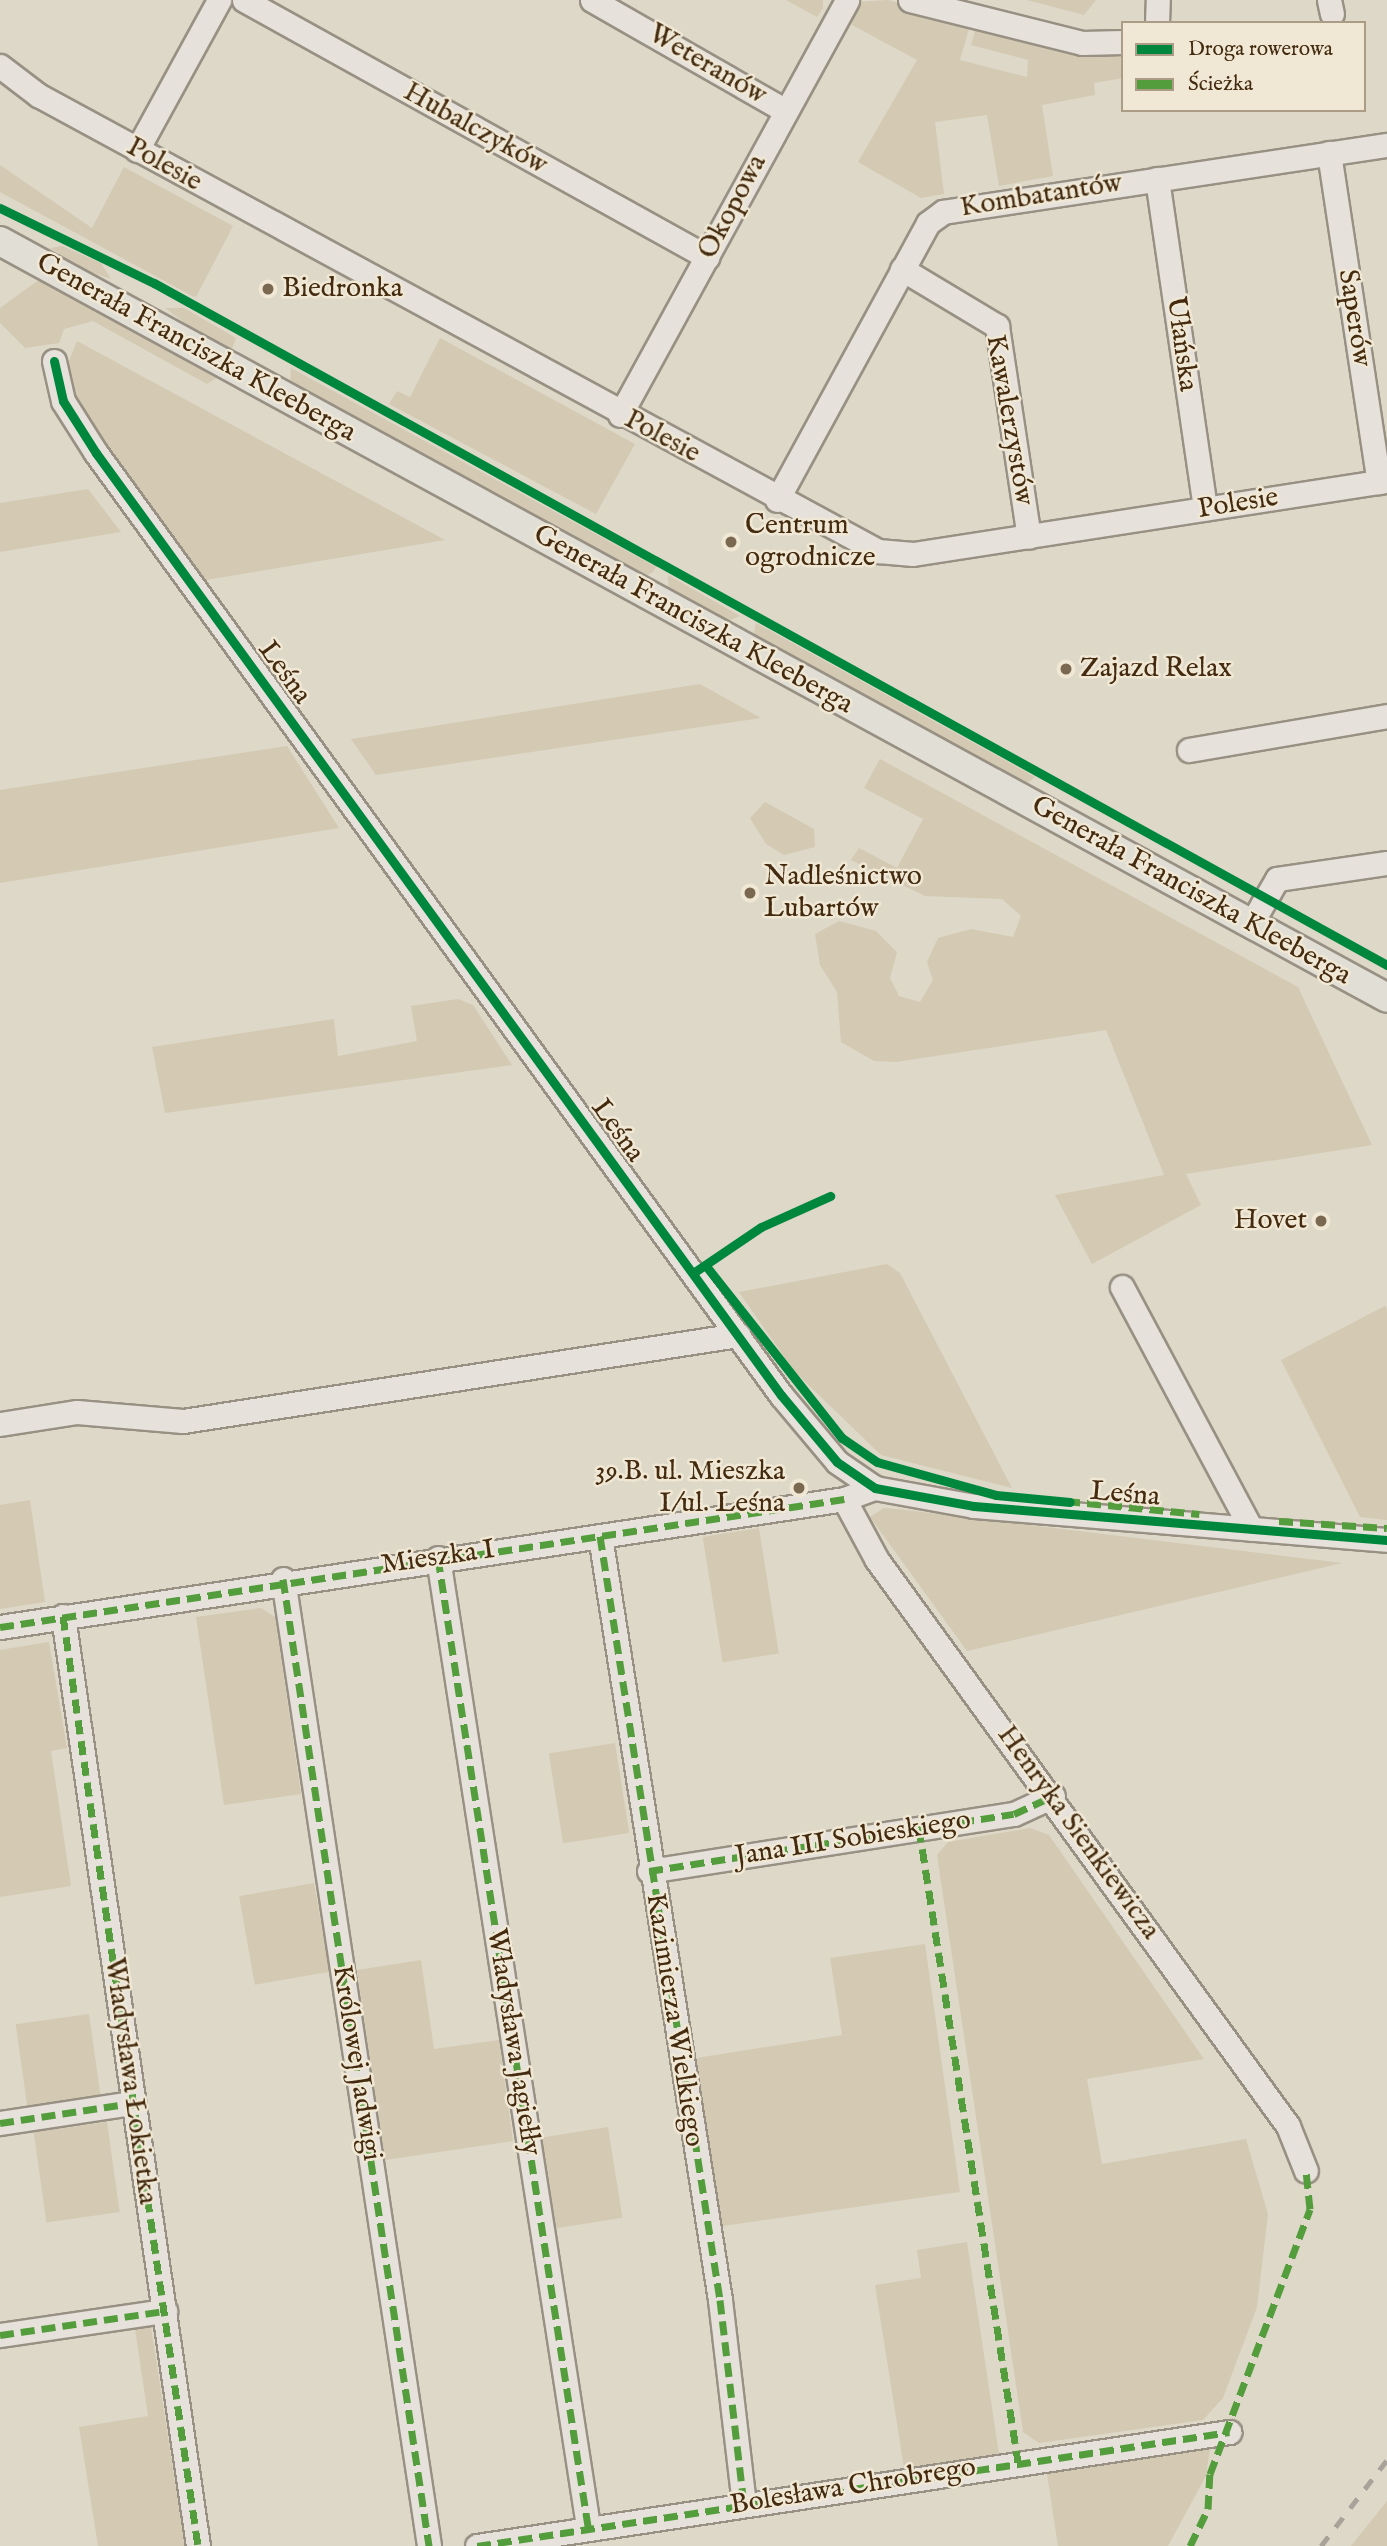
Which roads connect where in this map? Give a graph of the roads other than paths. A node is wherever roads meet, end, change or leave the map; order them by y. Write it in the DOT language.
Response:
graph roads {
  1 [pos="219,0"];
  2 [pos="244,0"];
  3 [pos="592,0"];
  4 [pos="847,0"];
  5 [pos="910,0"];
  6 [pos="1158,0"];
  7 [pos="1157,21"];
  8 [pos="1121,42"];
  9 [pos="0,66"];
  10 [pos="784,110"];
  11 [pos="1387,145"];
  12 [pos="137,150"];
  13 [pos="1329,153"];
  14 [pos="1157,179"];
  15 [pos="0,241"];
  16 [pos="707,257"];
  17 [pos="902,270"];
  18 [pos="54,361"];
  19 [pos="620,415"];
  20 [pos="1383,482"];
  21 [pos="777,500"];
  22 [pos="1205,509"];
  23 [pos="1029,537"];
  24 [pos="1387,716"];
  25 [pos="1189,750"];
  26 [pos="1387,863"];
  27 [pos="1251,924"];
  28 [pos="1387,998"];
  29 [pos="1122,1287"];
  30 [pos="738,1335"];
  31 [pos="0,1424"];
  32 [pos="875,1488"];
  33 [pos="844,1499"];
  34 [pos="1251,1529"];
  35 [pos="600,1536"];
  36 [pos="1387,1540"];
  37 [pos="438,1558"];
  38 [pos="284,1579"];
  39 [pos="63,1616"];
  40 [pos="0,1627"];
  41 [pos="1053,1796"];
  42 [pos="649,1871"];
  43 [pos="133,2103"];
  44 [pos="0,2123"];
  45 [pos="1306,2171"];
  46 [pos="165,2311"];
  47 [pos="0,2335"];
  48 [pos="1228,2432"];
  49 [pos="744,2504"];
  50 [pos="587,2526"];
  51 [pos="198,2546"];
  52 [pos="429,2546"];
  53 [pos="477,2546"];
  1 -- 12 [label="street"];
  2 -- 16 [label="street, Hubalczyków"];
  3 -- 10 [label="street, Weteranów"];
  4 -- 10 [label="street, Okopowa"];
  5 -- 8 [label="street"];
  6 -- 7 [label="street"];
  9 -- 12 [label="street, Polesie"];
  10 -- 16 [label="street, Okopowa"];
  11 -- 13 [label="street, Kombatantów"];
  12 -- 19 [label="street, Polesie"];
  13 -- 14 [label="street, Kombatantów"];
  13 -- 20 [label="street, Saperów"];
  14 -- 17 [label="street, Kombatantów"];
  14 -- 22 [label="street, Ułańska"];
  15 -- 27 [label="main road, Generała Franciszka Kleeberga"];
  16 -- 19 [label="street, Okopowa"];
  17 -- 21 [label="street, Kombatantów"];
  17 -- 23 [label="street, Kawalerzystów"];
  18 -- 30 [label="street, Leśna"];
  19 -- 21 [label="street, Polesie"];
  20 -- 22 [label="street, Polesie"];
  21 -- 23 [label="street, Polesie"];
  22 -- 23 [label="street, Polesie"];
  24 -- 25 [label="street"];
  26 -- 27 [label="street"];
  27 -- 28 [label="main road, Generała Franciszka Kleeberga"];
  29 -- 34 [label="street"];
  30 -- 31 [label="street"];
  30 -- 32 [label="street, Leśna"];
  32 -- 33 [label="street, Mieszka I"];
  32 -- 34 [label="street, Leśna"];
  33 -- 35 [label="street, Mieszka I"];
  33 -- 41 [label="street, Henryka Sienkiewicza"];
  34 -- 36 [label="street, Leśna"];
  35 -- 37 [label="street, Mieszka I"];
  35 -- 42 [label="street, Kazimierza Wielkiego"];
  37 -- 38 [label="street, Mieszka I"];
  37 -- 50 [label="street, Władysława Jagiełły"];
  38 -- 39 [label="street, Mieszka I"];
  38 -- 52 [label="street, Królowej Jadwigi"];
  39 -- 40 [label="street, Mieszka I"];
  39 -- 43 [label="street, Władysława Łokietka"];
  41 -- 42 [label="street, Jana III Sobieskiego"];
  41 -- 45 [label="street, Henryka Sienkiewicza"];
  42 -- 49 [label="street, Kazimierza Wielkiego"];
  43 -- 44 [label="street"];
  43 -- 46 [label="street, Władysława Łokietka"];
  46 -- 47 [label="street"];
  46 -- 51 [label="street, Władysława Łokietka"];
  48 -- 49 [label="street, Bolesława Chrobrego"];
  49 -- 50 [label="street, Bolesława Chrobrego"];
  50 -- 53 [label="street, Bolesława Chrobrego"];
}
